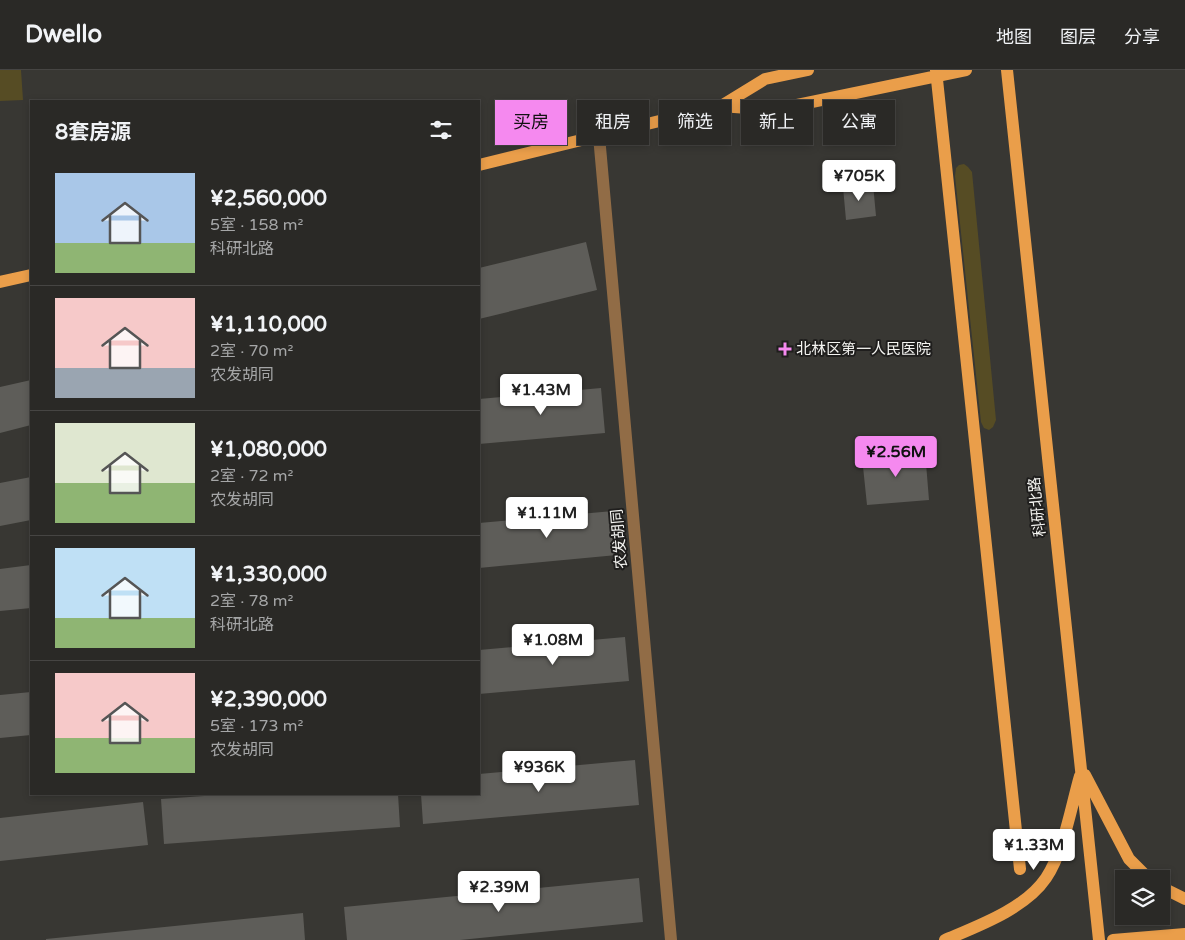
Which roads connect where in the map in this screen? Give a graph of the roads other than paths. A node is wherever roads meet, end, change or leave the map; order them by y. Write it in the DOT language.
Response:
graph roads {
  1 [pos="808,70"];
  2 [pos="966,70"];
  3 [pos="1007,70"];
  4 [pos="936,73"];
  5 [pos="731,100"];
  6 [pos="731,107"];
  7 [pos="577,141"];
  8 [pos="599,145"];
  9 [pos="480,165"];
  10 [pos="30,275"];
  11 [pos="0,282"];
  12 [pos="1082,769"];
  13 [pos="1020,869"];
  14 [pos="1140,870"];
  15 [pos="1170,892"];
  16 [pos="1185,899"];
  17 [pos="1185,934"];
  18 [pos="671,940"];
  19 [pos="945,940"];
  20 [pos="1099,940"];
  21 [pos="1113,940"];
  1 -- 5 [label="main road"];
  2 -- 4 [label="main road"];
  3 -- 12 [label="main road, 科研北路"];
  4 -- 6 [label="main road"];
  4 -- 13 [label="main road"];
  7 -- 9 [label="main road"];
  8 -- 18 [label="street, 农发胡同"];
  10 -- 11 [label="main road"];
  12 -- 14 [label="main road"];
  12 -- 19 [label="main road"];
  12 -- 20 [label="main road, 科研北路"];
  15 -- 16 [label="main road"];
  17 -- 21 [label="main road"];
}
